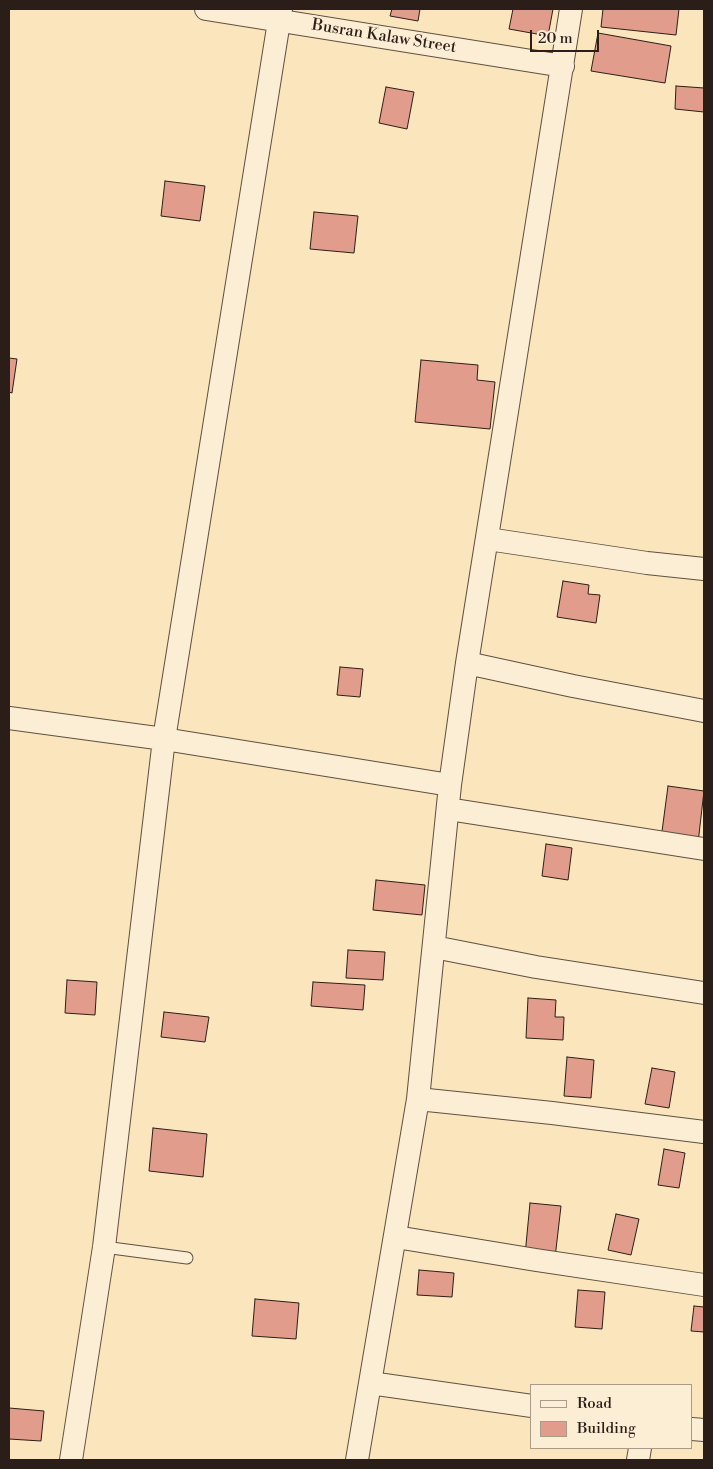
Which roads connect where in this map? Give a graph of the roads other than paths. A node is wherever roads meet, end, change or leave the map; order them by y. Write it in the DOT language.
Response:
graph roads {
  1 [pos="206,9"];
  2 [pos="571,9"];
  3 [pos="280,14"];
  4 [pos="562,66"];
  5 [pos="488,539"];
  6 [pos="704,569"];
  7 [pos="468,663"];
  8 [pos="704,711"];
  9 [pos="9,718"];
  10 [pos="164,739"];
  11 [pos="450,784"];
  12 [pos="448,809"];
  13 [pos="704,849"];
  14 [pos="434,947"];
  15 [pos="704,993"];
  16 [pos="418,1099"];
  17 [pos="704,1132"];
  18 [pos="396,1237"];
  19 [pos="104,1247"];
  20 [pos="187,1258"];
  21 [pos="704,1285"];
  22 [pos="370,1383"];
  23 [pos="530,1406"];
  24 [pos="70,1460"];
  25 [pos="357,1460"];
  1 -- 3 [label="street, Busran Kalaw Street"];
  2 -- 4 [label="street"];
  3 -- 4 [label="street, Busran Kalaw Street"];
  3 -- 10 [label="street"];
  4 -- 5 [label="street"];
  5 -- 6 [label="street"];
  5 -- 7 [label="street"];
  7 -- 8 [label="street"];
  7 -- 11 [label="street"];
  9 -- 10 [label="street"];
  10 -- 11 [label="street"];
  10 -- 19 [label="street"];
  11 -- 12 [label="street"];
  12 -- 13 [label="street"];
  12 -- 14 [label="street"];
  14 -- 15 [label="street"];
  14 -- 16 [label="street"];
  16 -- 17 [label="street"];
  16 -- 18 [label="street"];
  18 -- 21 [label="street"];
  18 -- 22 [label="street"];
  19 -- 20 [label="lane"];
  19 -- 24 [label="street"];
  22 -- 23 [label="street"];
  22 -- 25 [label="street"];
}
